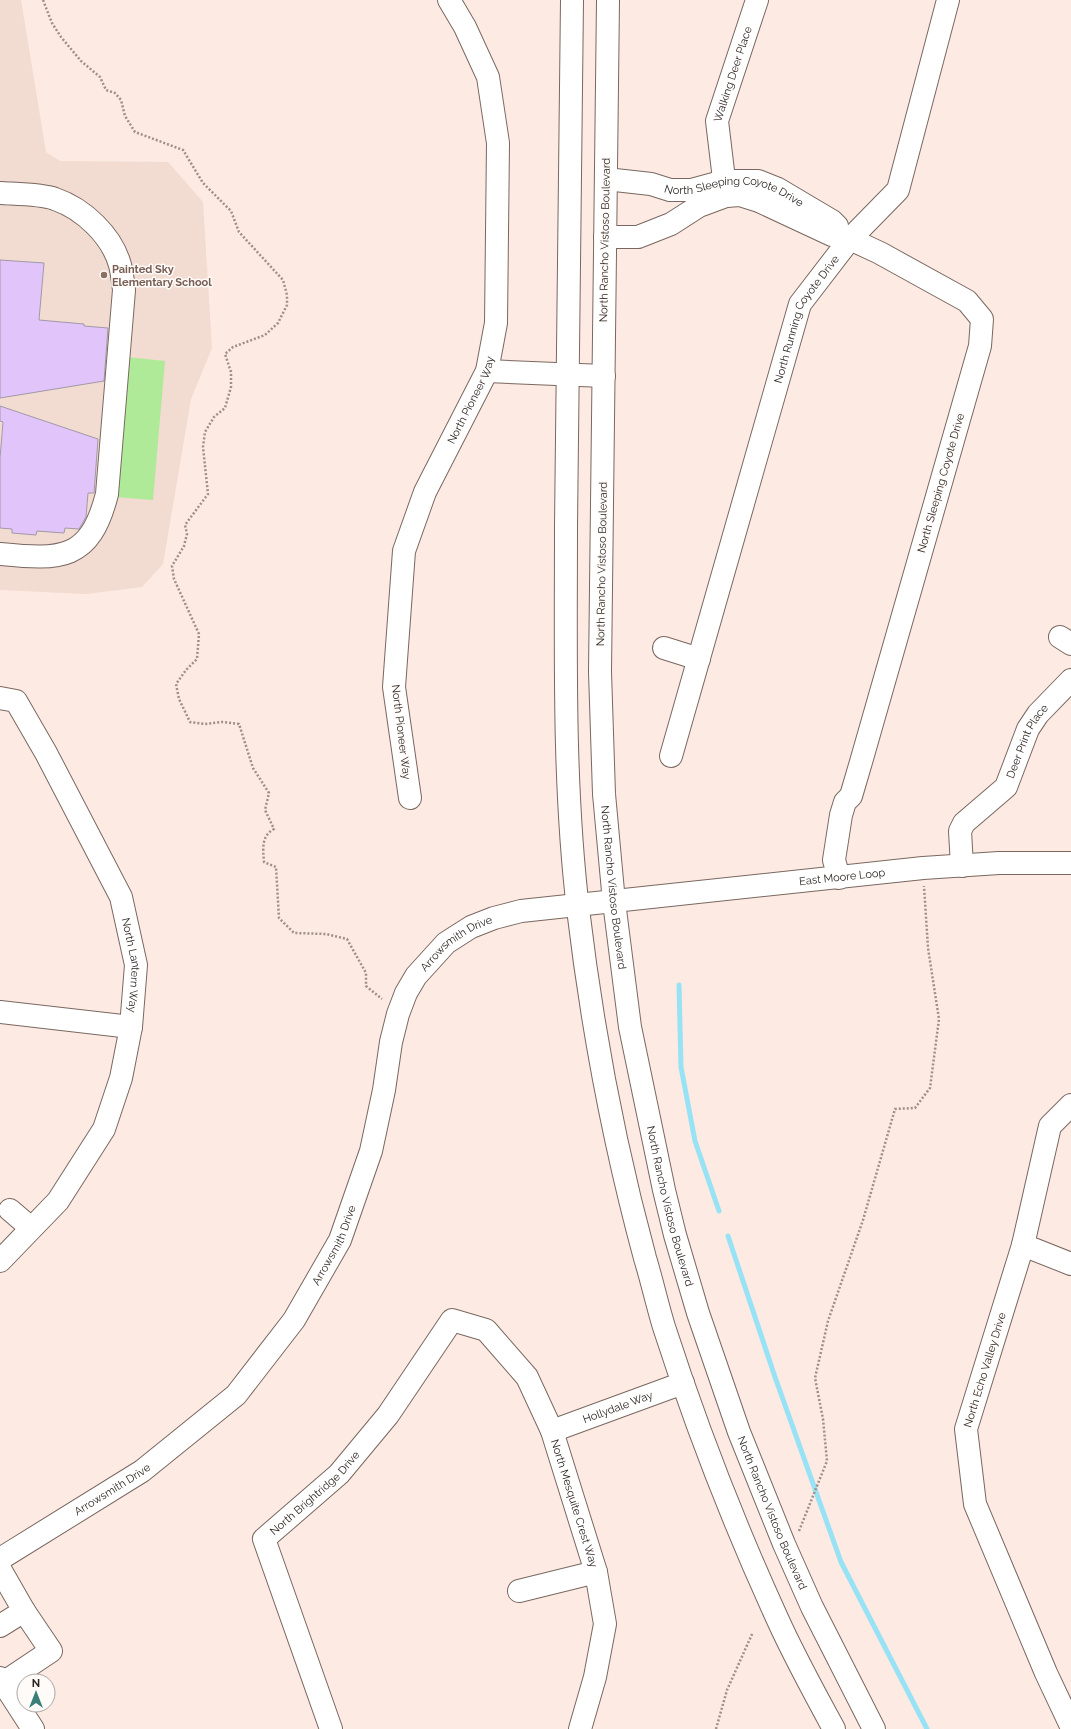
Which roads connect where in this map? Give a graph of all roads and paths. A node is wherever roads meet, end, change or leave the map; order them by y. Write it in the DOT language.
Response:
graph roads {
  1 [pos="43,0"];
  2 [pos="449,0"];
  3 [pos="572,0"];
  4 [pos="608,0"];
  5 [pos="757,0"];
  6 [pos="948,0"];
  7 [pos="606,179"];
  8 [pos="725,188"];
  9 [pos="0,193"];
  10 [pos="605,238"];
  11 [pos="850,239"];
  12 [pos="486,372"];
  13 [pos="567,374"];
  14 [pos="604,376"];
  15 [pos="0,554"];
  16 [pos="664,648"];
  17 [pos="699,659"];
  18 [pos="1071,680"];
  19 [pos="8,700"];
  20 [pos="671,756"];
  21 [pos="410,798"];
  22 [pos="1071,863"];
  23 [pos="962,866"];
  24 [pos="923,868"];
  25 [pos="839,878"];
  26 [pos="614,902"];
  27 [pos="578,906"];
  28 [pos="382,999"];
  29 [pos="0,1012"];
  30 [pos="131,1027"];
  31 [pos="1071,1105"];
  32 [pos="10,1210"];
  33 [pos="32,1228"];
  34 [pos="1023,1245"];
  35 [pos="0,1261"];
  36 [pos="1071,1264"];
  37 [pos="452,1320"];
  38 [pos="684,1383"];
  39 [pos="552,1431"];
  40 [pos="797,1533"];
  41 [pos="0,1559"];
  42 [pos="0,1568"];
  43 [pos="596,1572"];
  44 [pos="519,1590"];
  45 [pos="24,1611"];
  46 [pos="0,1626"];
  47 [pos="753,1632"];
  48 [pos="2,1680"];
  49 [pos="1071,1726"];
  50 [pos="33,1729"];
  51 [pos="331,1729"];
  52 [pos="580,1729"];
  53 [pos="716,1729"];
  54 [pos="834,1729"];
  55 [pos="874,1729"];
  1 -- 28 [label="path"];
  2 -- 12 [label="street, North Pioneer Way"];
  3 -- 13 [label="street"];
  4 -- 7 [label="street, North Rancho Vistoso Boulevard"];
  5 -- 8 [label="street, Walking Deer Place"];
  6 -- 11 [label="street, North Running Coyote Drive"];
  7 -- 8 [label="street, North Sleeping Coyote Drive"];
  7 -- 10 [label="street, North Rancho Vistoso Boulevard"];
  8 -- 10 [label="street, North Sleeping Coyote Drive"];
  8 -- 11 [label="street, North Sleeping Coyote Drive"];
  9 -- 15 [label="street"];
  10 -- 14 [label="street, North Rancho Vistoso Boulevard"];
  11 -- 17 [label="street, North Running Coyote Drive"];
  11 -- 25 [label="street, North Sleeping Coyote Drive"];
  12 -- 13 [label="street"];
  12 -- 21 [label="street, North Pioneer Way"];
  13 -- 14 [label="street"];
  13 -- 27 [label="street"];
  14 -- 26 [label="street, North Rancho Vistoso Boulevard"];
  16 -- 17 [label="street"];
  17 -- 20 [label="street, North Running Coyote Drive"];
  18 -- 23 [label="street, Deer Print Place"];
  19 -- 30 [label="street, North Lantern Way"];
  22 -- 23 [label="street, East Moore Loop"];
  23 -- 24 [label="street, East Moore Loop"];
  24 -- 25 [label="street, East Moore Loop"];
  24 -- 40 [label="path"];
  25 -- 26 [label="street, East Moore Loop"];
  26 -- 27 [label="street, East Moore Loop"];
  26 -- 55 [label="street, North Rancho Vistoso Boulevard"];
  27 -- 38 [label="street"];
  27 -- 41 [label="street, Arrowsmith Drive"];
  29 -- 30 [label="street"];
  30 -- 33 [label="street, North Lantern Way"];
  31 -- 34 [label="street, North Echo Valley Drive"];
  32 -- 33 [label="street"];
  33 -- 35 [label="street, North Lantern Way"];
  34 -- 36 [label="street"];
  34 -- 49 [label="street, North Echo Valley Drive"];
  37 -- 39 [label="street, North Mesquite Crest Way"];
  37 -- 51 [label="street, North Brightridge Drive"];
  38 -- 39 [label="street, Hollydale Way"];
  38 -- 54 [label="street"];
  39 -- 43 [label="street, North Mesquite Crest Way"];
  42 -- 45 [label="street"];
  43 -- 44 [label="street"];
  43 -- 52 [label="street, North Mesquite Crest Way"];
  45 -- 46 [label="street"];
  45 -- 48 [label="street"];
  47 -- 53 [label="path"];
  48 -- 50 [label="street"];
}
